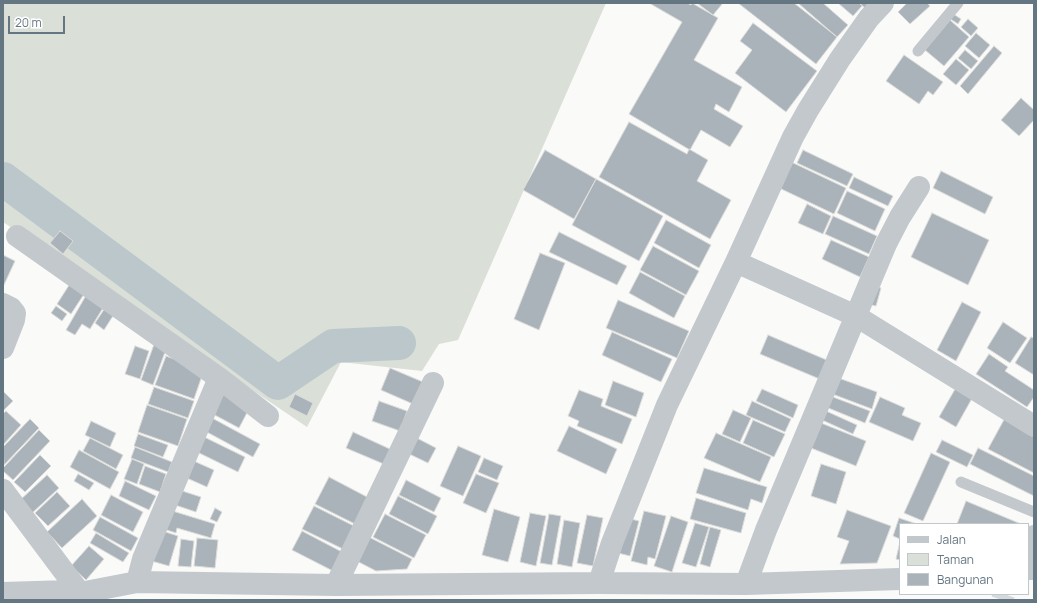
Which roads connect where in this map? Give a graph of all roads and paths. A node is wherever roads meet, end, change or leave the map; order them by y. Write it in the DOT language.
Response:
graph roads {
  1 [pos="883,3"];
  2 [pos="958,3"];
  3 [pos="918,51"];
  4 [pos="919,187"];
  5 [pos="17,236"];
  6 [pos="736,262"];
  7 [pos="3,304"];
  8 [pos="856,316"];
  9 [pos="3,348"];
  10 [pos="219,378"];
  11 [pos="433,383"];
  12 [pos="268,416"];
  13 [pos="1034,426"];
  14 [pos="961,482"];
  15 [pos="3,490"];
  16 [pos="1034,512"];
  17 [pos="1034,536"];
  18 [pos="1029,548"];
  19 [pos="899,579"];
  20 [pos="137,582"];
  21 [pos="599,583"];
  22 [pos="746,584"];
  23 [pos="336,585"];
  24 [pos="74,592"];
  25 [pos="3,593"];
  1 -- 6 [label="street"];
  2 -- 3 [label="lane"];
  4 -- 8 [label="street"];
  5 -- 10 [label="street"];
  6 -- 8 [label="street"];
  6 -- 21 [label="street"];
  7 -- 9 [label="street"];
  8 -- 13 [label="street"];
  8 -- 22 [label="street"];
  10 -- 12 [label="street"];
  10 -- 20 [label="street"];
  11 -- 23 [label="street"];
  14 -- 16 [label="lane"];
  15 -- 24 [label="street"];
  17 -- 18 [label="street"];
  19 -- 22 [label="street"];
  20 -- 23 [label="street"];
  20 -- 24 [label="street"];
  21 -- 22 [label="street"];
  21 -- 23 [label="street"];
  24 -- 25 [label="street"];
}
